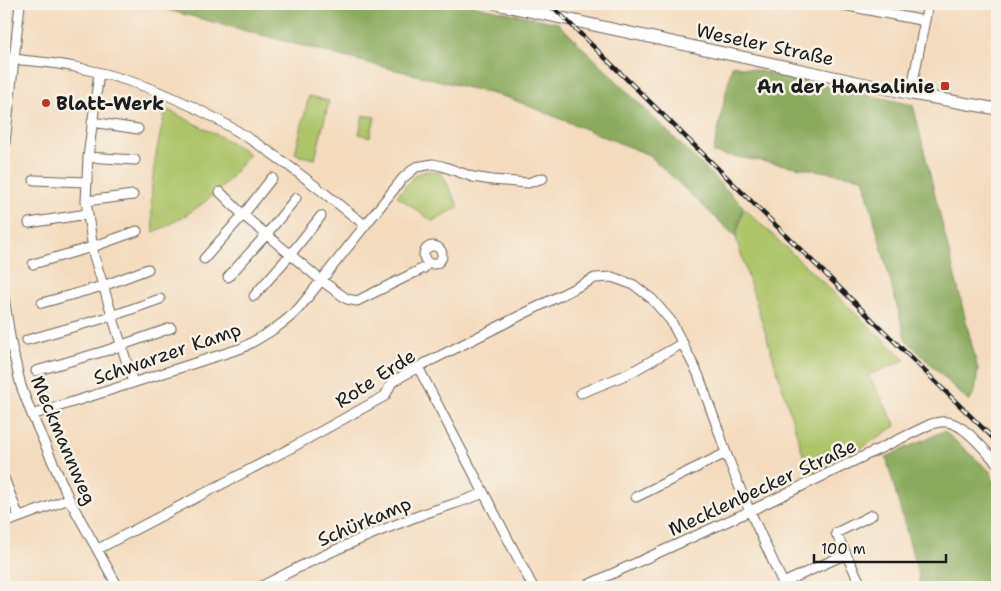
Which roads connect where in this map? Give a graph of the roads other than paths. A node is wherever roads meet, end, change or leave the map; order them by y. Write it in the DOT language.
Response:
graph roads {
  1 [pos="20,4"];
  2 [pos="497,4"];
  3 [pos="838,4"];
  4 [pos="928,4"];
  5 [pos="925,21"];
  6 [pos="4,58"];
  7 [pos="14,59"];
  8 [pos="99,73"];
  9 [pos="912,94"];
  10 [pos="997,109"];
  11 [pos="92,122"];
  12 [pos="138,129"];
  13 [pos="4,152"];
  14 [pos="88,157"];
  15 [pos="135,160"];
  16 [pos="272,178"];
  17 [pos="543,178"];
  18 [pos="34,180"];
  19 [pos="86,182"];
  20 [pos="220,192"];
  21 [pos="133,196"];
  22 [pos="296,198"];
  23 [pos="86,201"];
  24 [pos="87,214"];
  25 [pos="243,215"];
  26 [pos="321,216"];
  27 [pos="29,223"];
  28 [pos="365,225"];
  29 [pos="137,231"];
  30 [pos="266,235"];
  31 [pos="93,251"];
  32 [pos="290,255"];
  33 [pos="204,259"];
  34 [pos="428,263"];
  35 [pos="33,264"];
  36 [pos="148,270"];
  37 [pos="228,277"];
  38 [pos="322,281"];
  39 [pos="103,286"];
  40 [pos="254,296"];
  41 [pos="4,297"];
  42 [pos="160,299"];
  43 [pos="42,303"];
  44 [pos="112,316"];
  45 [pos="171,328"];
  46 [pos="27,340"];
  47 [pos="683,343"];
  48 [pos="121,345"];
  49 [pos="418,367"];
  50 [pos="36,370"];
  51 [pos="133,383"];
  52 [pos="581,393"];
  53 [pos="32,415"];
  54 [pos="726,453"];
  55 [pos="997,463"];
  56 [pos="4,478"];
  57 [pos="484,492"];
  58 [pos="636,497"];
  59 [pos="69,499"];
  60 [pos="750,512"];
  61 [pos="872,516"];
  62 [pos="19,518"];
  63 [pos="4,523"];
  64 [pos="98,549"];
  65 [pos="846,554"];
  66 [pos="599,584"];
  67 [pos="783,585"];
  68 [pos="118,587"];
  69 [pos="260,587"];
  70 [pos="533,587"];
  71 [pos="583,587"];
  72 [pos="860,587"];
  1 -- 7 [label="street"];
  2 -- 9 [label="main road, Weseler Straße"];
  3 -- 5 [label="street"];
  4 -- 5 [label="street"];
  5 -- 9 [label="street"];
  6 -- 7 [label="street"];
  7 -- 8 [label="street"];
  7 -- 13 [label="street"];
  8 -- 11 [label="street"];
  8 -- 28 [label="street"];
  9 -- 10 [label="main road, Weseler Straße"];
  11 -- 12 [label="street"];
  11 -- 14 [label="street"];
  14 -- 15 [label="street"];
  14 -- 19 [label="street"];
  16 -- 25 [label="street"];
  17 -- 28 [label="street, Schwarzer Kamp"];
  18 -- 19 [label="street"];
  19 -- 23 [label="street"];
  20 -- 25 [label="street"];
  21 -- 23 [label="street"];
  22 -- 30 [label="street"];
  23 -- 24 [label="street"];
  24 -- 27 [label="street"];
  24 -- 31 [label="street"];
  25 -- 30 [label="street"];
  25 -- 33 [label="street"];
  26 -- 32 [label="street"];
  28 -- 38 [label="street, Schwarzer Kamp"];
  29 -- 31 [label="street"];
  30 -- 32 [label="street"];
  30 -- 37 [label="street"];
  31 -- 35 [label="street"];
  31 -- 39 [label="street"];
  32 -- 38 [label="street"];
  32 -- 40 [label="street"];
  34 -- 38 [label="street"];
  36 -- 39 [label="street"];
  38 -- 51 [label="street, Schwarzer Kamp"];
  39 -- 43 [label="street"];
  39 -- 44 [label="street"];
  41 -- 53 [label="street, Meckmannweg"];
  42 -- 44 [label="street"];
  44 -- 46 [label="street"];
  44 -- 48 [label="street"];
  45 -- 48 [label="street"];
  47 -- 49 [label="street, Rote Erde"];
  47 -- 52 [label="street"];
  47 -- 54 [label="street, Rote Erde"];
  48 -- 50 [label="street"];
  48 -- 51 [label="street"];
  49 -- 57 [label="street"];
  49 -- 64 [label="street, Rote Erde"];
  51 -- 53 [label="street, Schwarzer Kamp"];
  53 -- 59 [label="street, Meckmannweg"];
  54 -- 58 [label="street"];
  54 -- 60 [label="street, Rote Erde"];
  55 -- 60 [label="street, Mecklenbecker Straße"];
  56 -- 62 [label="street"];
  57 -- 69 [label="street, Schürkamp"];
  57 -- 70 [label="street"];
  59 -- 62 [label="street"];
  59 -- 64 [label="street, Meckmannweg"];
  60 -- 66 [label="street, Mecklenbecker Straße"];
  60 -- 67 [label="street, Rote Erde"];
  61 -- 65 [label="street"];
  62 -- 63 [label="street"];
  64 -- 68 [label="street, Meckmannweg"];
  65 -- 67 [label="street"];
  65 -- 72 [label="street"];
  66 -- 71 [label="street, Mecklenbecker Straße"];
}
